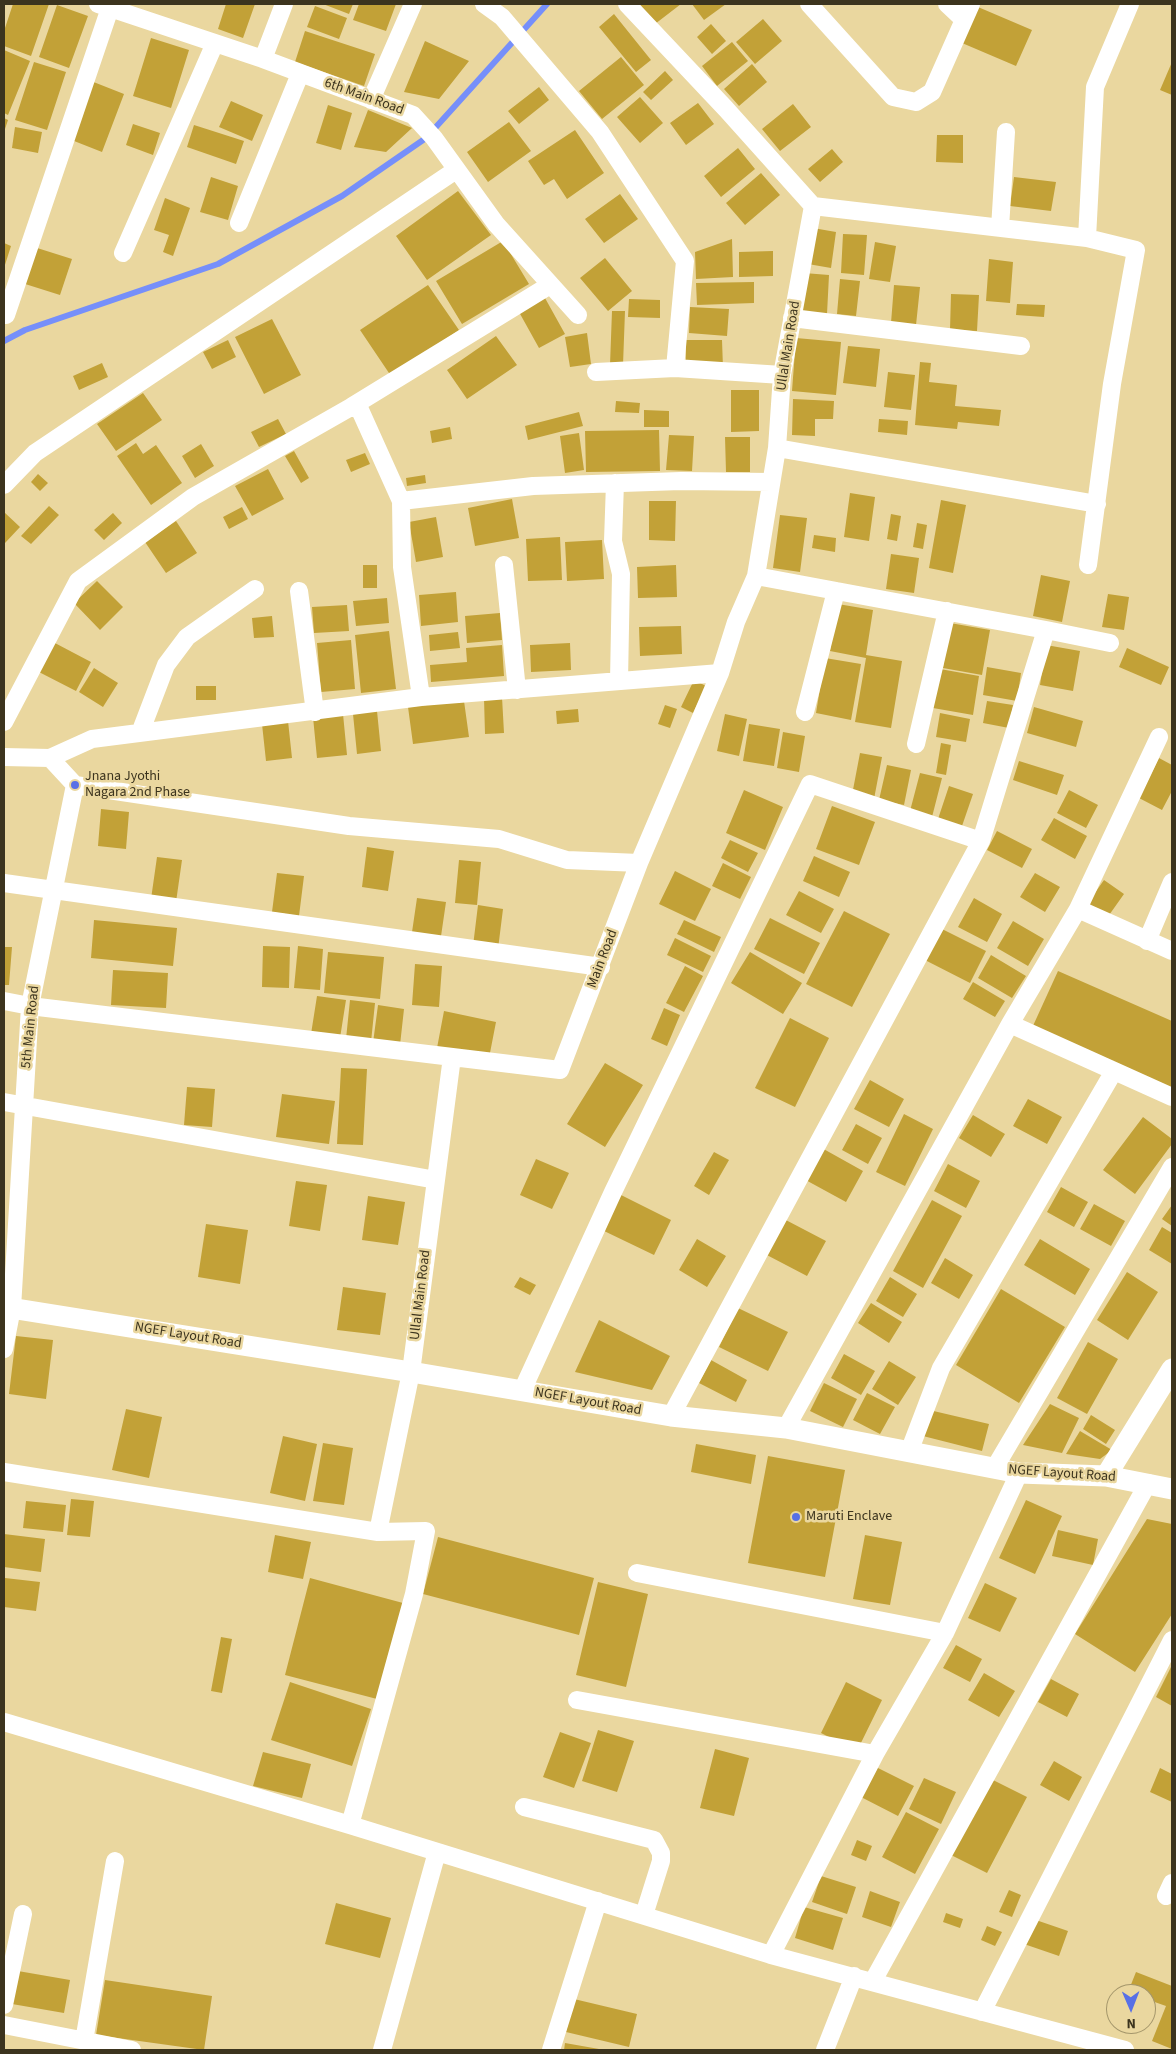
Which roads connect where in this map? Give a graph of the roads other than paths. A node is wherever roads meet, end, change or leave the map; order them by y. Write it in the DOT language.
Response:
graph roads {
  1 [pos="284,4"];
  2 [pos="413,4"];
  3 [pos="484,4"];
  4 [pos="627,4"];
  5 [pos="808,4"];
  6 [pos="947,4"];
  7 [pos="971,4"];
  8 [pos="1130,4"];
  9 [pos="104,6"];
  10 [pos="151,12"];
  11 [pos="964,20"];
  12 [pos="215,42"];
  13 [pos="263,59"];
  14 [pos="300,74"];
  15 [pos="371,100"];
  16 [pos="1006,132"];
  17 [pos="456,170"];
  18 [pos="813,206"];
  19 [pos="239,223"];
  20 [pos="1000,228"];
  21 [pos="1086,238"];
  22 [pos="123,253"];
  23 [pos="550,285"];
  24 [pos="6,315"];
  25 [pos="578,315"];
  26 [pos="792,318"];
  27 [pos="1021,346"];
  28 [pos="675,368"];
  29 [pos="596,372"];
  30 [pos="782,374"];
  31 [pos="351,407"];
  32 [pos="777,448"];
  33 [pos="771,482"];
  34 [pos="615,483"];
  35 [pos="4,485"];
  36 [pos="401,501"];
  37 [pos="1097,504"];
  38 [pos="504,565"];
  39 [pos="1088,565"];
  40 [pos="756,576"];
  41 [pos="255,589"];
  42 [pos="299,591"];
  43 [pos="836,591"];
  44 [pos="947,611"];
  45 [pos="1046,630"];
  46 [pos="1110,643"];
  47 [pos="720,673"];
  48 [pos="619,681"];
  49 [pos="518,690"];
  50 [pos="421,696"];
  51 [pos="315,712"];
  52 [pos="805,712"];
  53 [pos="4,722"];
  54 [pos="140,733"];
  55 [pos="1159,737"];
  56 [pos="916,744"];
  57 [pos="689,748"];
  58 [pos="4,757"];
  59 [pos="50,758"];
  60 [pos="74,785"];
  61 [pos="981,841"];
  62 [pos="639,863"];
  63 [pos="1172,882"];
  64 [pos="4,883"];
  65 [pos="54,889"];
  66 [pos="1078,909"];
  67 [pos="1147,940"];
  68 [pos="1172,951"];
  69 [pos="601,967"];
  70 [pos="4,1001"];
  71 [pos="30,1006"];
  72 [pos="1010,1024"];
  73 [pos="452,1057"];
  74 [pos="1114,1071"];
  75 [pos="1172,1097"];
  76 [pos="4,1102"];
  77 [pos="24,1105"];
  78 [pos="1172,1168"];
  79 [pos="436,1180"];
  80 [pos="8,1307"];
  81 [pos="4,1349"];
  82 [pos="1172,1369"];
  83 [pos="411,1372"];
  84 [pos="522,1391"];
  85 [pos="671,1416"];
  86 [pos="786,1428"];
  87 [pos="909,1452"];
  88 [pos="994,1468"];
  89 [pos="4,1472"];
  90 [pos="1019,1474"];
  91 [pos="1106,1476"];
  92 [pos="1148,1483"];
  93 [pos="1172,1489"];
  94 [pos="378,1532"];
  95 [pos="637,1572"];
  96 [pos="945,1633"];
  97 [pos="1172,1640"];
  98 [pos="577,1700"];
  99 [pos="4,1722"];
  100 [pos="875,1754"];
  101 [pos="524,1807"];
  102 [pos="350,1825"];
  103 [pos="437,1852"];
  104 [pos="115,1861"];
  105 [pos="598,1902"];
  106 [pos="23,1914"];
  107 [pos="644,1915"];
  108 [pos="771,1954"];
  109 [pos="854,1976"];
  110 [pos="872,1981"];
  111 [pos="4,2005"];
  112 [pos="982,2012"];
  113 [pos="4,2025"];
  114 [pos="84,2041"];
  115 [pos="132,2050"];
  116 [pos="382,2050"];
  117 [pos="551,2050"];
  118 [pos="825,2050"];
  119 [pos="1125,2050"];
  1 -- 13 [label="street"];
  2 -- 15 [label="street"];
  3 -- 28 [label="street"];
  4 -- 18 [label="street"];
  5 -- 11 [label="street"];
  6 -- 11 [label="street"];
  7 -- 11 [label="street"];
  8 -- 21 [label="street"];
  9 -- 10 [label="street, 6th Main Road"];
  9 -- 24 [label="street"];
  10 -- 12 [label="street, 6th Main Road"];
  12 -- 13 [label="street, 6th Main Road"];
  12 -- 22 [label="street"];
  13 -- 14 [label="street, 6th Main Road"];
  14 -- 15 [label="street, 6th Main Road"];
  14 -- 19 [label="street"];
  15 -- 17 [label="street, 6th Main Road"];
  16 -- 20 [label="street"];
  17 -- 23 [label="street, 6th Main Road"];
  17 -- 35 [label="street"];
  18 -- 20 [label="street"];
  18 -- 26 [label="street, Ullal Main Road"];
  20 -- 21 [label="street"];
  21 -- 37 [label="street"];
  23 -- 25 [label="street, 6th Main Road"];
  23 -- 31 [label="street"];
  26 -- 27 [label="street"];
  26 -- 30 [label="street, Ullal Main Road"];
  28 -- 29 [label="street"];
  28 -- 30 [label="street"];
  30 -- 32 [label="street, Ullal Main Road"];
  31 -- 36 [label="street"];
  31 -- 53 [label="street"];
  32 -- 33 [label="street, Ullal Main Road"];
  32 -- 37 [label="street"];
  33 -- 34 [label="street"];
  33 -- 40 [label="street, Ullal Main Road"];
  34 -- 36 [label="street"];
  34 -- 48 [label="street"];
  36 -- 50 [label="street"];
  37 -- 39 [label="street"];
  38 -- 49 [label="street"];
  40 -- 43 [label="street"];
  40 -- 47 [label="street, Ullal Main Road"];
  41 -- 54 [label="street"];
  42 -- 51 [label="street"];
  43 -- 44 [label="street"];
  43 -- 52 [label="street"];
  44 -- 45 [label="street"];
  44 -- 56 [label="street"];
  45 -- 46 [label="street"];
  45 -- 61 [label="street"];
  47 -- 48 [label="street"];
  47 -- 57 [label="street, Ullal Main Road"];
  48 -- 49 [label="street"];
  49 -- 50 [label="street"];
  50 -- 51 [label="street"];
  51 -- 54 [label="street"];
  54 -- 59 [label="street"];
  55 -- 66 [label="street"];
  57 -- 62 [label="street, Main Road"];
  58 -- 59 [label="street"];
  59 -- 60 [label="street"];
  60 -- 62 [label="street"];
  60 -- 65 [label="street, 5th Main Road"];
  61 -- 84 [label="street"];
  61 -- 85 [label="street"];
  62 -- 69 [label="street, Main Road"];
  63 -- 67 [label="street"];
  64 -- 65 [label="street"];
  65 -- 69 [label="street"];
  65 -- 71 [label="street, 5th Main Road"];
  66 -- 67 [label="street"];
  66 -- 72 [label="street"];
  67 -- 68 [label="street"];
  69 -- 73 [label="street, Main Road"];
  70 -- 71 [label="street"];
  71 -- 73 [label="street"];
  71 -- 77 [label="street, 5th Main Road"];
  72 -- 74 [label="street"];
  72 -- 86 [label="street"];
  73 -- 79 [label="street, Ullal Main Road"];
  74 -- 75 [label="street"];
  74 -- 87 [label="street"];
  76 -- 77 [label="street"];
  77 -- 79 [label="street"];
  77 -- 80 [label="street, 5th Main Road"];
  78 -- 88 [label="street"];
  79 -- 83 [label="street, Ullal Main Road"];
  80 -- 81 [label="street, 5th Main Road"];
  80 -- 83 [label="street, NGEF Layout Road"];
  82 -- 91 [label="street"];
  83 -- 84 [label="street, NGEF Layout Road"];
  83 -- 94 [label="street, Ullal Main Road"];
  84 -- 85 [label="street, NGEF Layout Road"];
  85 -- 86 [label="street, NGEF Layout Road"];
  86 -- 87 [label="street, NGEF Layout Road"];
  87 -- 88 [label="street, NGEF Layout Road"];
  88 -- 90 [label="street, NGEF Layout Road"];
  89 -- 94 [label="street"];
  90 -- 91 [label="street, NGEF Layout Road"];
  90 -- 96 [label="street"];
  91 -- 92 [label="street, NGEF Layout Road"];
  92 -- 93 [label="street, NGEF Layout Road"];
  92 -- 110 [label="street"];
  94 -- 102 [label="street"];
  95 -- 96 [label="street"];
  96 -- 100 [label="street"];
  97 -- 112 [label="street"];
  98 -- 100 [label="street"];
  99 -- 102 [label="street"];
  100 -- 108 [label="street"];
  101 -- 107 [label="street"];
  102 -- 103 [label="street"];
  103 -- 105 [label="street"];
  103 -- 116 [label="street"];
  104 -- 114 [label="street"];
  105 -- 107 [label="street"];
  105 -- 117 [label="street"];
  106 -- 111 [label="street"];
  107 -- 108 [label="street"];
  108 -- 109 [label="street"];
  109 -- 110 [label="street"];
  109 -- 118 [label="street"];
  110 -- 112 [label="street"];
  112 -- 119 [label="street"];
  113 -- 114 [label="street"];
  114 -- 115 [label="street"];
}
